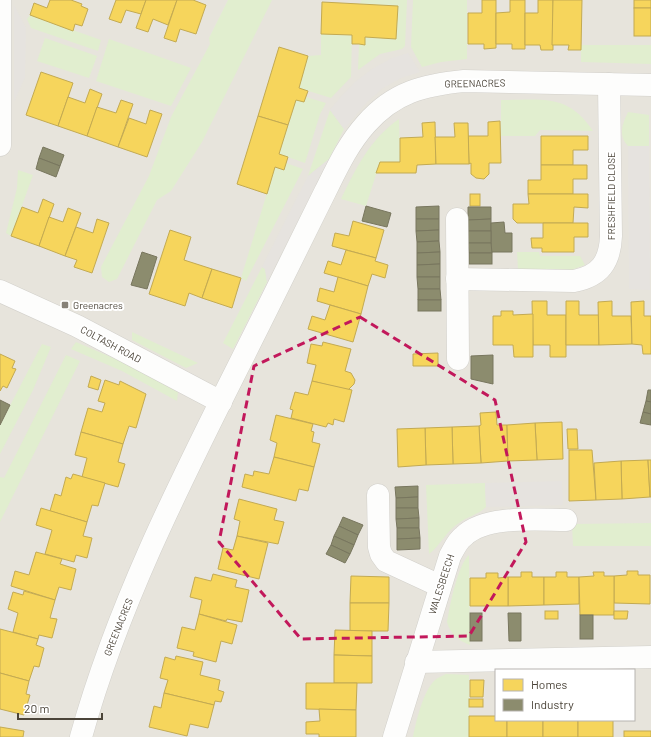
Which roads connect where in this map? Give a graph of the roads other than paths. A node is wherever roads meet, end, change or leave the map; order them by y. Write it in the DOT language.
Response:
graph roads {
  1 [pos="0,0"];
  2 [pos="609,84"];
  3 [pos="651,85"];
  4 [pos="0,145"];
  5 [pos="457,219"];
  6 [pos="457,279"];
  7 [pos="0,291"];
  8 [pos="458,359"];
  9 [pos="221,402"];
  10 [pos="378,495"];
  11 [pos="566,520"];
  12 [pos="440,586"];
  13 [pos="651,657"];
  14 [pos="416,662"];
  15 [pos="81,737"];
  16 [pos="394,737"];
  1 -- 4 [label="street"];
  2 -- 3 [label="street, GREENACRES"];
  2 -- 6 [label="street, FRESHFIELD CLOSE"];
  2 -- 9 [label="street, GREENACRES"];
  5 -- 6 [label="street"];
  6 -- 8 [label="street"];
  7 -- 9 [label="street, COLTASH ROAD"];
  9 -- 15 [label="street, GREENACRES"];
  10 -- 12 [label="street"];
  11 -- 12 [label="street, WALESBEECH"];
  12 -- 14 [label="street, WALESBEECH"];
  13 -- 14 [label="street"];
  14 -- 16 [label="street, WALESBEECH"];
}
